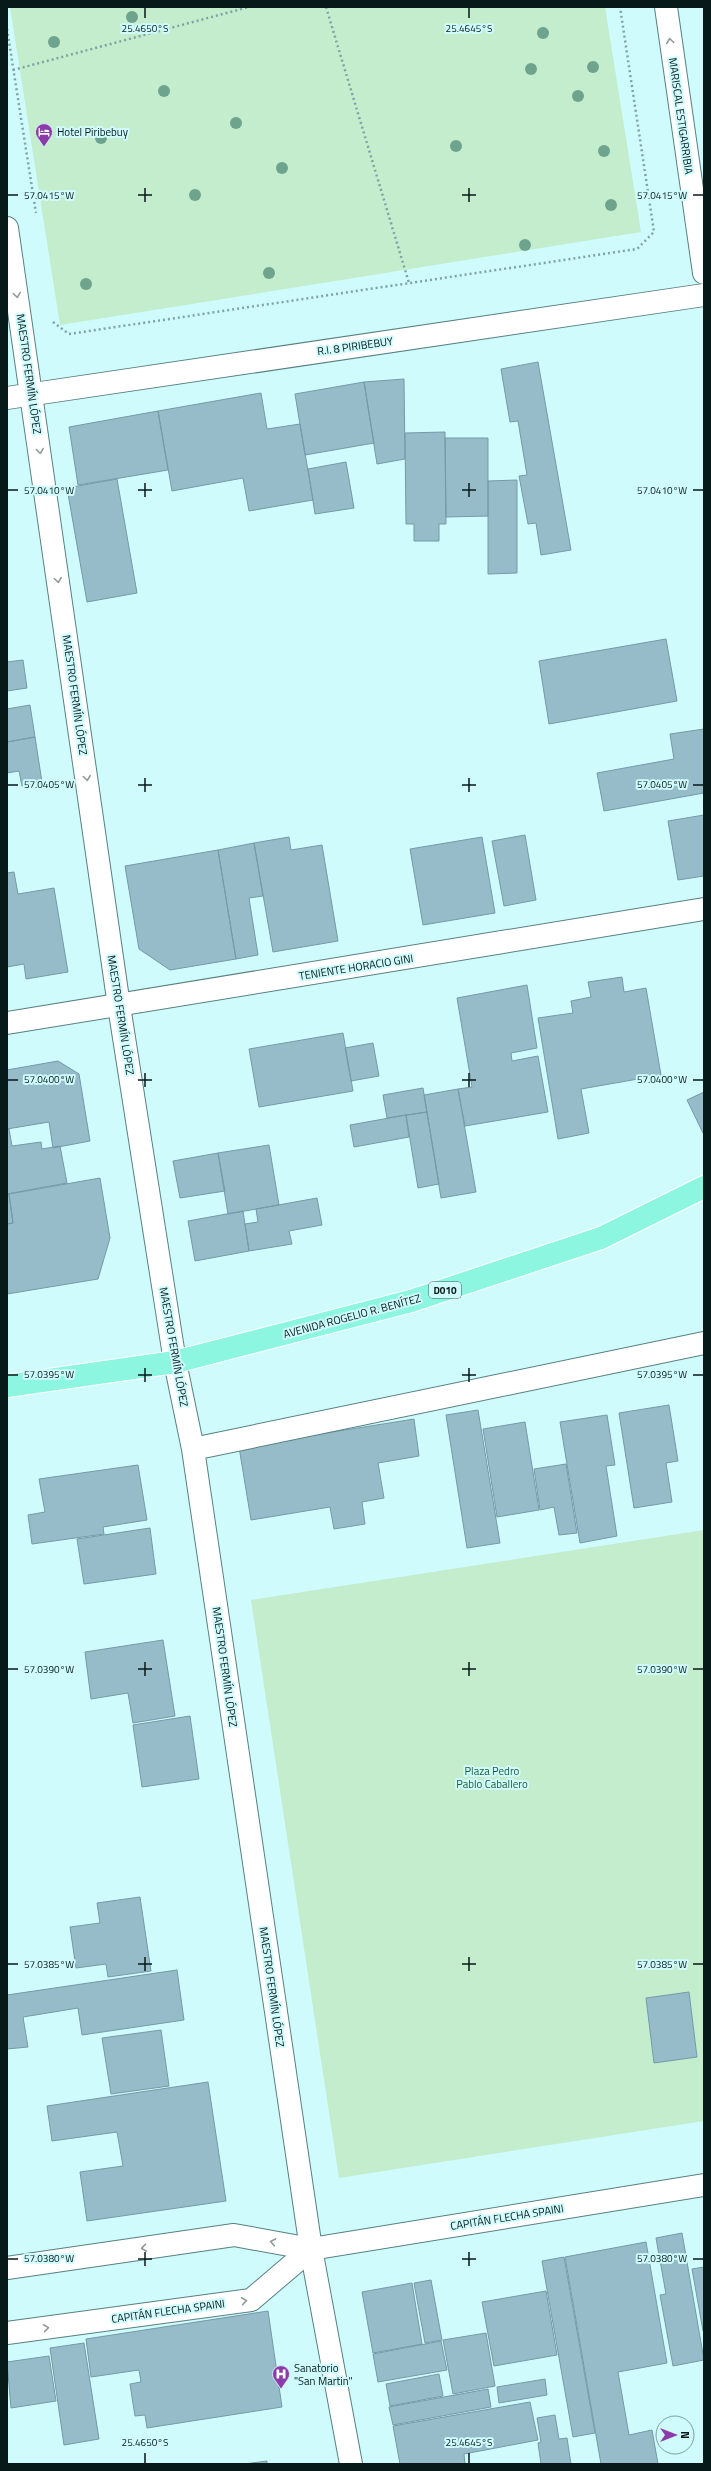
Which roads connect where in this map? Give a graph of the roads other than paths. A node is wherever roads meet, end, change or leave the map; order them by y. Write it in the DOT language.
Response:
graph roads {
  1 [pos="666,7"];
  2 [pos="7,228"];
  3 [pos="704,273"];
  4 [pos="704,295"];
  5 [pos="32,393"];
  6 [pos="7,398"];
  7 [pos="704,908"];
  8 [pos="119,1006"];
  9 [pos="7,1023"];
  10 [pos="704,1187"];
  11 [pos="704,1343"];
  12 [pos="174,1362"];
  13 [pos="7,1386"];
  14 [pos="193,1449"];
  15 [pos="704,2185"];
  16 [pos="311,2249"];
  17 [pos="7,2268"];
  18 [pos="7,2333"];
  19 [pos="351,2464"];
  3 -- 1 [label="street, MARISCAL ESTIGARRIBIA, one-way"];
  2 -- 5 [label="street, MAESTRO FERMÍN LÓPEZ, one-way"];
  4 -- 5 [label="street, R.I. 8 PIRIBEBUY"];
  5 -- 6 [label="street, R.I. 8 PIRIBEBUY"];
  5 -- 8 [label="street, MAESTRO FERMÍN LÓPEZ, one-way"];
  7 -- 8 [label="street, TENIENTE HORACIO GINI"];
  8 -- 9 [label="street, TENIENTE HORACIO GINI"];
  8 -- 12 [label="street, MAESTRO FERMÍN LÓPEZ"];
  10 -- 12 [label="main road, AVENIDA ROGELIO R. BENÍTEZ / D010"];
  11 -- 14 [label="street"];
  12 -- 13 [label="main road, AVENIDA ROGELIO R. BENÍTEZ / D010"];
  12 -- 14 [label="street, MAESTRO FERMÍN LÓPEZ"];
  14 -- 16 [label="street, MAESTRO FERMÍN LÓPEZ"];
  15 -- 16 [label="street, CAPITÁN FLECHA SPAINI"];
  16 -- 17 [label="street, CAPITÁN FLECHA SPAINI, one-way"];
  18 -- 16 [label="street, CAPITÁN FLECHA SPAINI, one-way"];
  16 -- 19 [label="street, MAESTRO FERMÍN LÓPEZ"];
}
